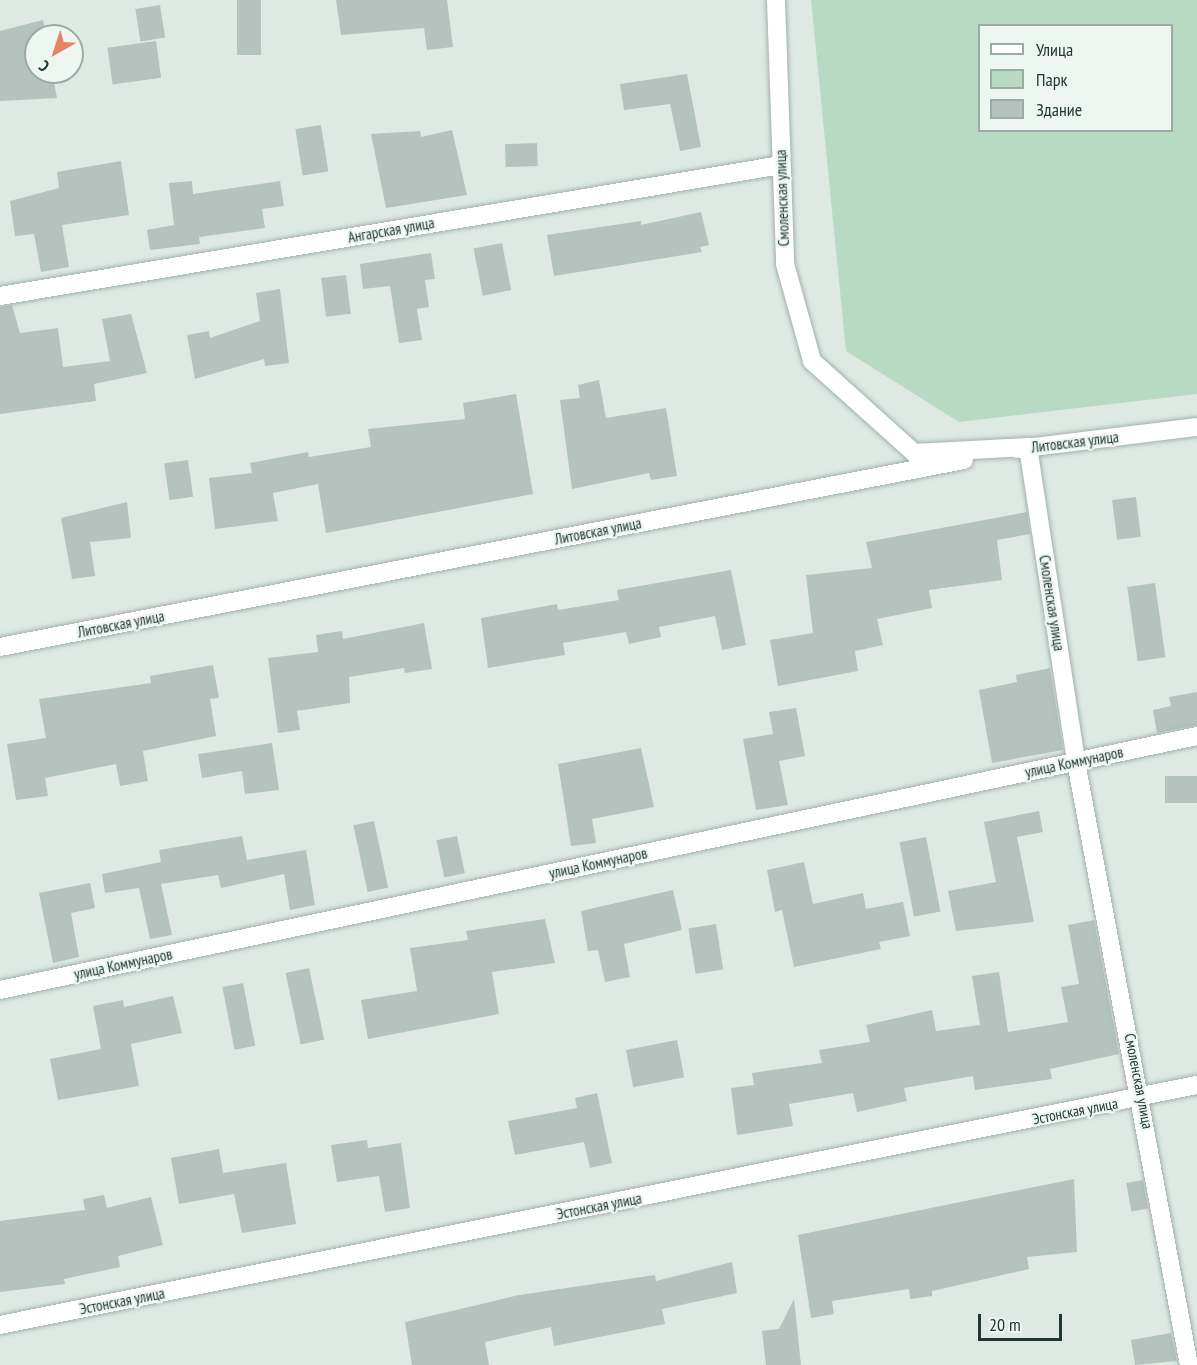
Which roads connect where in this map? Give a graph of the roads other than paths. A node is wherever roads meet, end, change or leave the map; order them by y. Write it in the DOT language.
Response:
graph roads {
  1 [pos="776,0"];
  2 [pos="781,165"];
  3 [pos="0,296"];
  4 [pos="1197,427"];
  5 [pos="1028,447"];
  6 [pos="0,647"];
  7 [pos="1197,736"];
  8 [pos="1076,762"];
  9 [pos="0,990"];
  10 [pos="1197,1085"];
  11 [pos="1142,1097"];
  12 [pos="0,1325"];
  13 [pos="1189,1365"];
  1 -- 2 [label="street, Смоленская улица"];
  2 -- 3 [label="street, Ангарская улица"];
  2 -- 5 [label="street, Смоленская улица"];
  4 -- 5 [label="street, Литовская улица"];
  5 -- 6 [label="street, Литовская улица"];
  5 -- 8 [label="street, Смоленская улица"];
  7 -- 8 [label="street, улица Коммунаров"];
  8 -- 9 [label="street, улица Коммунаров"];
  8 -- 11 [label="street, Смоленская улица"];
  10 -- 11 [label="street, Эстонская улица"];
  11 -- 12 [label="street, Эстонская улица"];
  11 -- 13 [label="street, Смоленская улица"];
}
